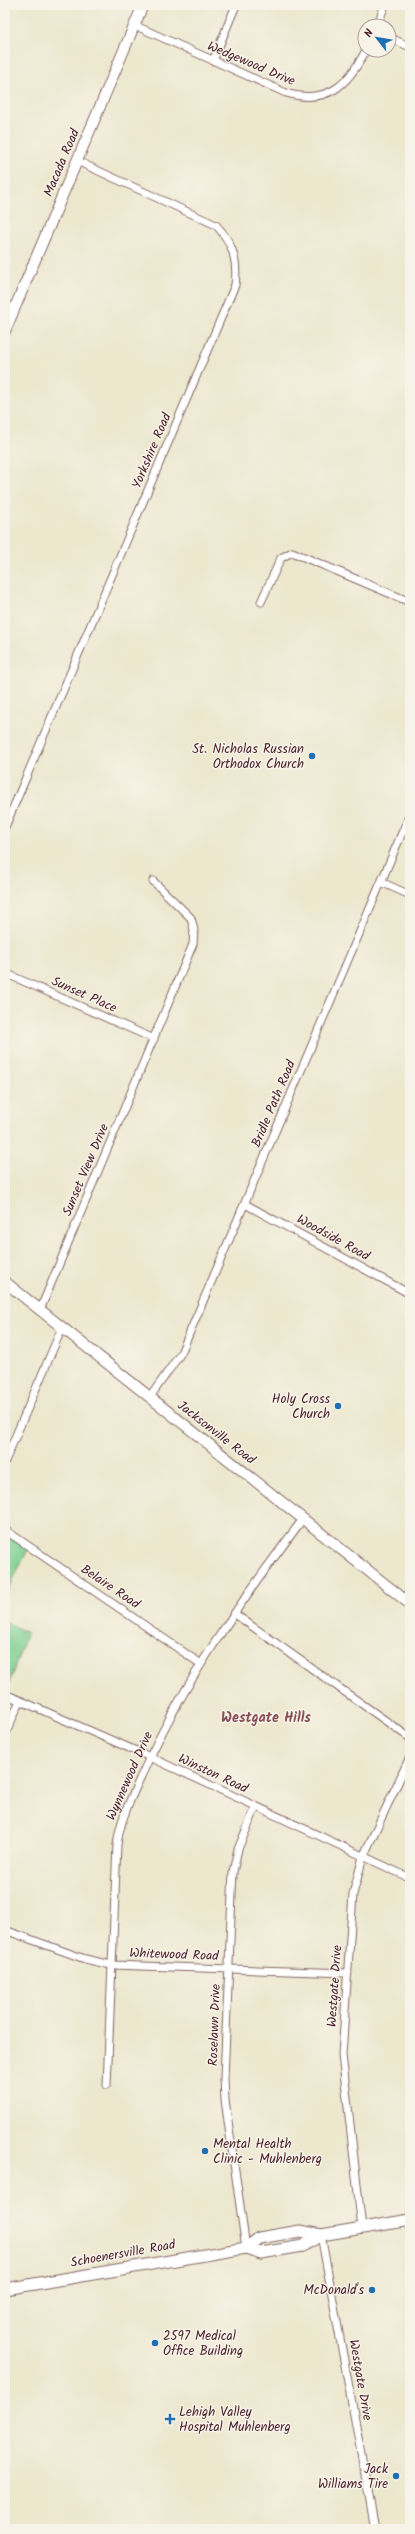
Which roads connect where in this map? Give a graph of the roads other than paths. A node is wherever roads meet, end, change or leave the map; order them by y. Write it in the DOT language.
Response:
graph roads {
  1 [pos="143,5"];
  2 [pos="236,5"];
  3 [pos="385,5"];
  4 [pos="380,18"];
  5 [pos="134,25"];
  6 [pos="397,40"];
  7 [pos="410,46"];
  8 [pos="361,58"];
  9 [pos="213,61"];
  10 [pos="77,161"];
  11 [pos="5,330"];
  12 [pos="261,602"];
  13 [pos="410,602"];
  14 [pos="410,814"];
  15 [pos="5,827"];
  16 [pos="153,881"];
  17 [pos="381,882"];
  18 [pos="410,895"];
  19 [pos="5,973"];
  20 [pos="154,1039"];
  21 [pos="245,1204"];
  22 [pos="5,1282"];
  23 [pos="410,1294"];
  24 [pos="40,1310"];
  25 [pos="62,1328"];
  26 [pos="150,1397"];
  27 [pos="5,1461"];
  28 [pos="303,1519"];
  29 [pos="5,1530"];
  30 [pos="410,1604"];
  31 [pos="235,1614"];
  32 [pos="201,1664"];
  33 [pos="5,1694"];
  34 [pos="20,1701"];
  35 [pos="5,1735"];
  36 [pos="410,1738"];
  37 [pos="150,1757"];
  38 [pos="410,1757"];
  39 [pos="256,1807"];
  40 [pos="363,1857"];
  41 [pos="410,1878"];
  42 [pos="5,1930"];
  43 [pos="111,1964"];
  44 [pos="229,1968"];
  45 [pos="348,1973"];
  46 [pos="107,2086"];
  47 [pos="410,2220"];
  48 [pos="362,2228"];
  49 [pos="321,2235"];
  50 [pos="246,2248"];
  51 [pos="5,2289"];
  52 [pos="375,2529"];
  1 -- 5 [label="street, Macada Road"];
  2 -- 9 [label="street"];
  3 -- 4 [label="street"];
  5 -- 9 [label="street, Wedgewood Drive"];
  5 -- 10 [label="street, Macada Road"];
  6 -- 7 [label="street"];
  8 -- 9 [label="street, Wedgewood Drive"];
  10 -- 11 [label="street, Macada Road"];
  10 -- 15 [label="street, Yorkshire Road"];
  12 -- 13 [label="street"];
  14 -- 17 [label="street, Bridle Path Road"];
  16 -- 20 [label="street, Sunset View Drive"];
  17 -- 18 [label="street"];
  17 -- 21 [label="street, Bridle Path Road"];
  19 -- 20 [label="street, Sunset Place"];
  20 -- 24 [label="street, Sunset View Drive"];
  21 -- 23 [label="street, Woodside Road"];
  21 -- 26 [label="street, Bridle Path Road"];
  22 -- 24 [label="street, Jacksonville Road"];
  24 -- 25 [label="street, Jacksonville Road"];
  25 -- 26 [label="street, Jacksonville Road"];
  25 -- 27 [label="street"];
  26 -- 28 [label="street, Jacksonville Road"];
  28 -- 30 [label="street, Jacksonville Road"];
  28 -- 31 [label="street, Wynnewood Drive"];
  29 -- 32 [label="street, Belaire Road"];
  31 -- 32 [label="street, Wynnewood Drive"];
  31 -- 36 [label="street"];
  32 -- 37 [label="street, Wynnewood Drive"];
  33 -- 34 [label="street, Winston Road"];
  34 -- 35 [label="street"];
  34 -- 37 [label="street, Winston Road"];
  37 -- 39 [label="street, Winston Road"];
  37 -- 43 [label="street, Wynnewood Drive"];
  38 -- 40 [label="street, Westgate Drive"];
  39 -- 40 [label="street, Winston Road"];
  39 -- 44 [label="street, Roselawn Drive"];
  40 -- 41 [label="street, Winston Road"];
  40 -- 45 [label="street, Westgate Drive"];
  42 -- 43 [label="street, Whitewood Road"];
  43 -- 44 [label="street, Whitewood Road"];
  43 -- 46 [label="street, Wynnewood Drive"];
  44 -- 45 [label="street, Whitewood Road"];
  44 -- 50 [label="street, Roselawn Drive"];
  45 -- 48 [label="street, Westgate Drive"];
  47 -- 48 [label="main road, Schoenersville Road"];
  48 -- 49 [label="main road, Schoenersville Road"];
  49 -- 50 [label="main road, Schoenersville Road"];
  49 -- 52 [label="street, Westgate Drive"];
  50 -- 51 [label="main road, Schoenersville Road"];
}
